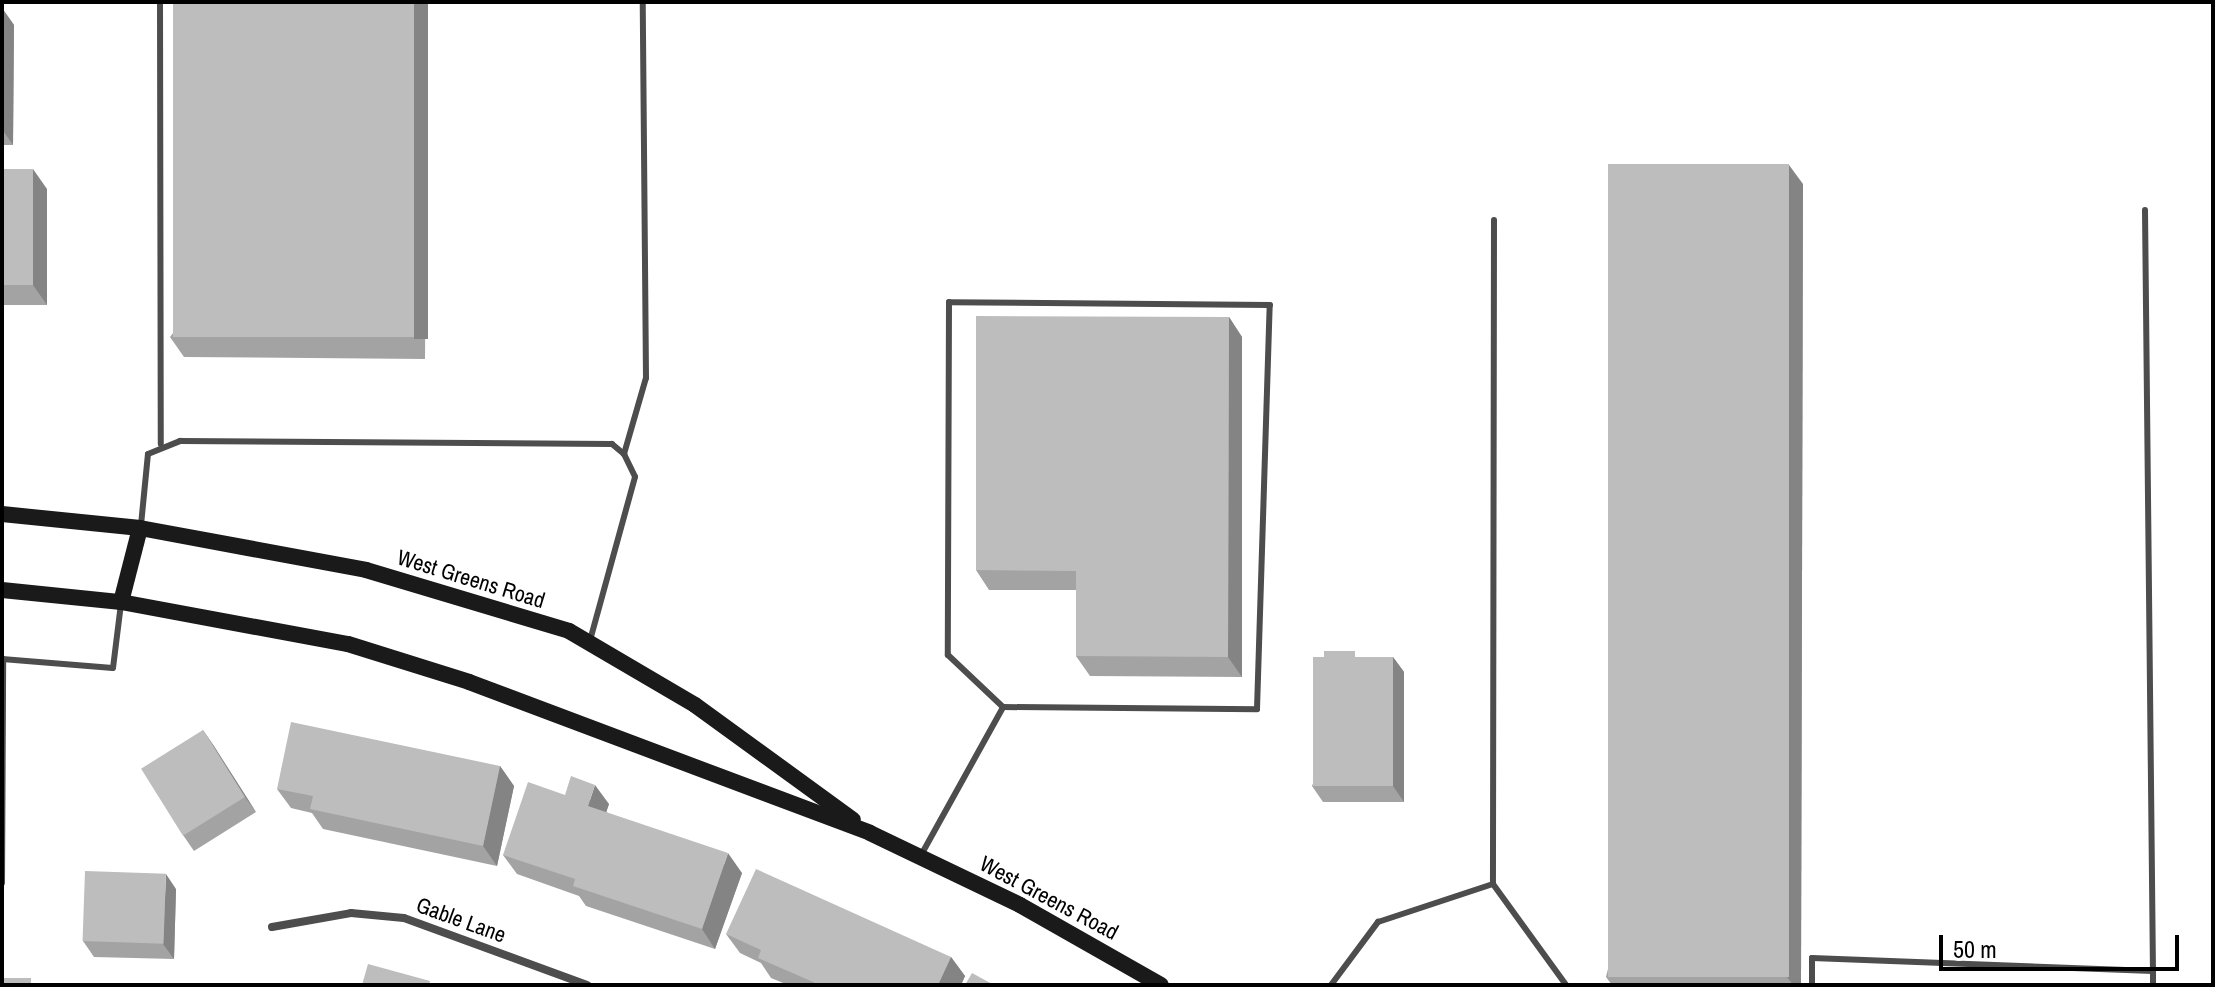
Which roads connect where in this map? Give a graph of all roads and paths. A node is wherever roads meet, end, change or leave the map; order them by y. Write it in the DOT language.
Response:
graph roads {
  1 [pos="160,2"];
  2 [pos="643,2"];
  3 [pos="2145,210"];
  4 [pos="1494,220"];
  5 [pos="161,444"];
  6 [pos="624,454"];
  7 [pos="2,514"];
  8 [pos="140,528"];
  9 [pos="2,590"];
  10 [pos="121,602"];
  11 [pos="589,643"];
  12 [pos="2,659"];
  13 [pos="1003,707"];
  14 [pos="870,833"];
  15 [pos="920,857"];
  16 [pos="2,883"];
  17 [pos="1493,884"];
  18 [pos="272,927"];
  19 [pos="2153,971"];
  20 [pos="587,985"];
  21 [pos="1161,985"];
  22 [pos="1331,985"];
  23 [pos="1566,985"];
  24 [pos="1812,985"];
  25 [pos="2153,985"];
  1 -- 5 [label="lane"];
  2 -- 6 [label="lane"];
  3 -- 19 [label="lane"];
  4 -- 17 [label="lane"];
  5 -- 6 [label="lane"];
  5 -- 8 [label="lane"];
  6 -- 11 [label="lane"];
  7 -- 8 [label="main road, West Greens Road"];
  8 -- 10 [label="main road"];
  8 -- 11 [label="main road, West Greens Road"];
  9 -- 10 [label="main road, West Greens Road"];
  10 -- 12 [label="lane"];
  10 -- 14 [label="main road, West Greens Road"];
  11 -- 14 [label="main road, West Greens Road"];
  12 -- 16 [label="lane"];
  13 -- 13 [label="lane"];
  13 -- 15 [label="lane"];
  14 -- 15 [label="main road, West Greens Road"];
  15 -- 21 [label="main road, West Greens Road"];
  17 -- 22 [label="lane"];
  17 -- 23 [label="lane"];
  18 -- 20 [label="street, Gable Lane"];
  19 -- 24 [label="lane"];
  19 -- 25 [label="lane"];
}
